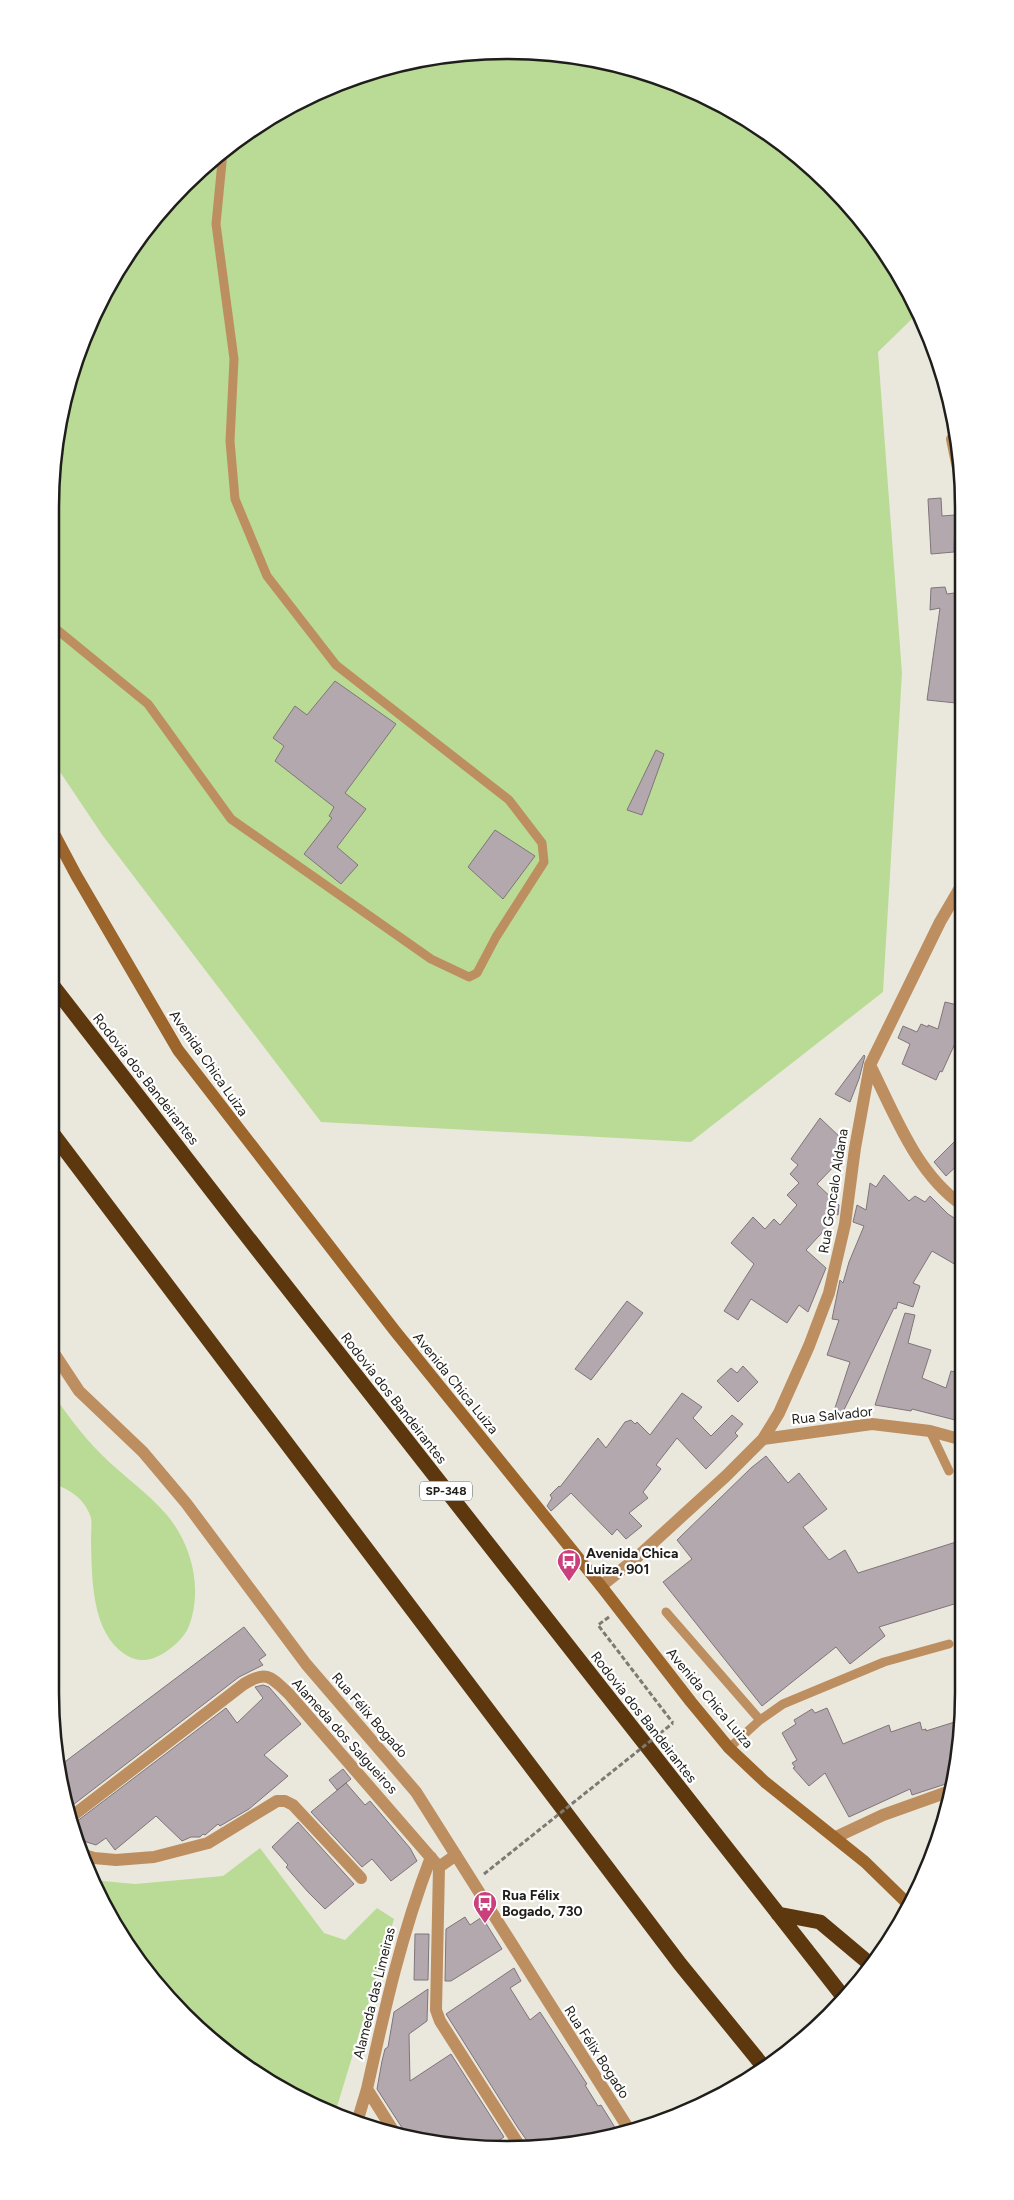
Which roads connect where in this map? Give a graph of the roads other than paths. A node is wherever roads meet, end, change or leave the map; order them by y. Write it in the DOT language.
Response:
graph roads {
  1 [pos="222,161"];
  2 [pos="59,631"];
  3 [pos="59,842"];
  4 [pos="955,897"];
  5 [pos="59,994"];
  6 [pos="870,1065"];
  7 [pos="59,1142"];
  8 [pos="955,1199"];
  9 [pos="59,1361"];
  10 [pos="930,1431"];
  11 [pos="955,1438"];
  12 [pos="763,1439"];
  13 [pos="949,1471"];
  14 [pos="601,1586"];
  15 [pos="666,1612"];
  16 [pos="949,1644"];
  17 [pos="760,1720"];
  18 [pos="729,1748"];
  19 [pos="944,1793"];
  20 [pos="75,1813"];
  21 [pos="836,1837"];
  22 [pos="456,1855"];
  23 [pos="90,1857"];
  24 [pos="430,1857"];
  25 [pos="439,1867"];
  26 [pos="361,1878"];
  27 [pos="904,1900"];
  28 [pos="778,1914"];
  29 [pos="866,1961"];
  30 [pos="840,1993"];
  31 [pos="760,2063"];
  32 [pos="367,2089"];
  33 [pos="359,2116"];
  34 [pos="626,2125"];
  35 [pos="390,2126"];
  36 [pos="517,2141"];
  1 -- 2 [label="lane"];
  3 -- 14 [label="main road, Avenida Chica Luiza"];
  4 -- 6 [label="street, Rua Goncalo Aldana"];
  5 -- 28 [label="highway, Rodovia dos Bandeirantes / SP-348"];
  6 -- 8 [label="street"];
  6 -- 12 [label="street, Rua Goncalo Aldana"];
  7 -- 31 [label="highway"];
  9 -- 22 [label="street, Rua Félix Bogado"];
  10 -- 11 [label="street, Rua Salvador"];
  10 -- 12 [label="street, Rua Salvador"];
  10 -- 13 [label="lane"];
  12 -- 14 [label="street, Rua Goncalo Aldana"];
  14 -- 18 [label="main road, Avenida Chica Luiza"];
  15 -- 17 [label="lane"];
  16 -- 17 [label="lane"];
  17 -- 18 [label="lane"];
  18 -- 21 [label="main road, Avenida Chica Luiza"];
  19 -- 21 [label="street"];
  20 -- 24 [label="street, Alameda dos Salgueiros"];
  21 -- 27 [label="main road, Avenida Chica Luiza"];
  22 -- 25 [label="street"];
  22 -- 34 [label="street, Rua Félix Bogado"];
  23 -- 26 [label="street"];
  24 -- 25 [label="street, Alameda dos Salgueiros"];
  24 -- 32 [label="street, Alameda das Limeiras"];
  25 -- 36 [label="street"];
  28 -- 29 [label="highway"];
  28 -- 30 [label="highway, Rodovia dos Bandeirantes / SP-348"];
  32 -- 33 [label="street, Alameda das Limeiras"];
  32 -- 35 [label="street"];
}
